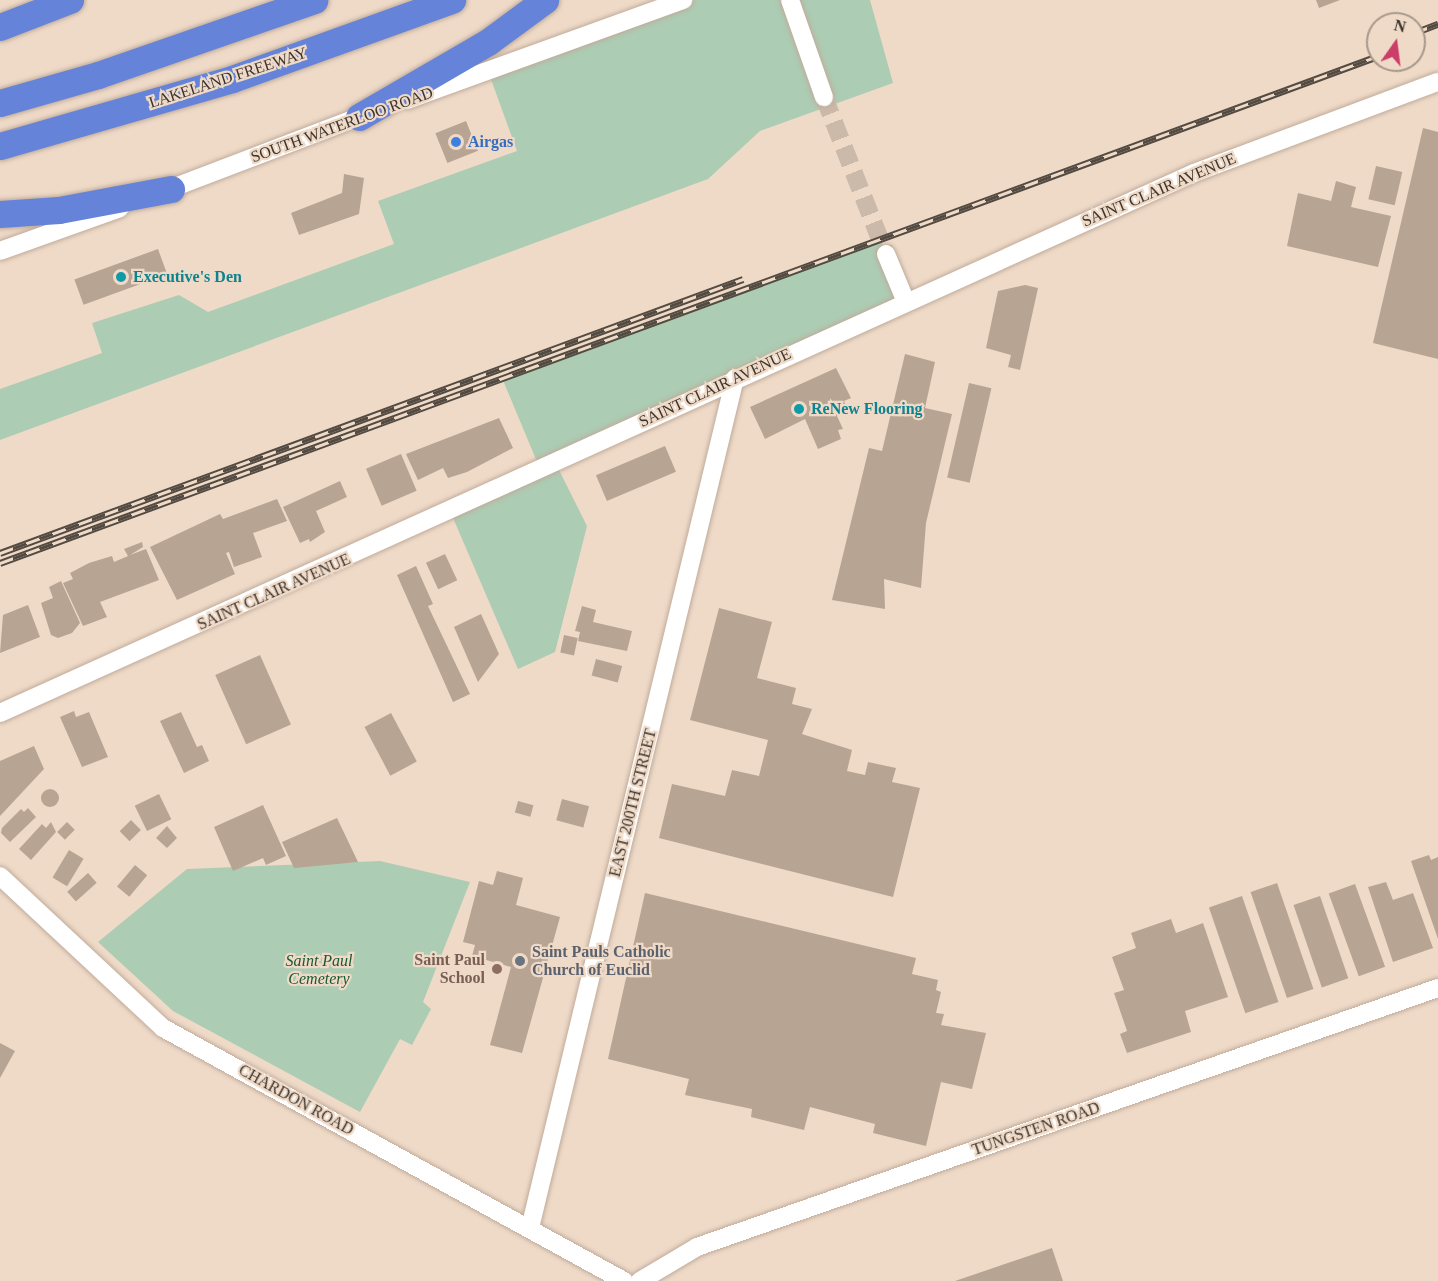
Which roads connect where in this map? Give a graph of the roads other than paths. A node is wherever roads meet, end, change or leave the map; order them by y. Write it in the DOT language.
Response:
graph roads {
  1 [pos="70,0"];
  2 [pos="314,0"];
  3 [pos="452,0"];
  4 [pos="545,0"];
  5 [pos="684,0"];
  6 [pos="790,0"];
  7 [pos="0,27"];
  8 [pos="1438,82"];
  9 [pos="824,97"];
  10 [pos="0,103"];
  11 [pos="359,117"];
  12 [pos="0,146"];
  13 [pos="171,189"];
  14 [pos="0,214"];
  15 [pos="0,251"];
  16 [pos="886,254"];
  17 [pos="906,302"];
  18 [pos="735,378"];
  19 [pos="0,713"];
  20 [pos="0,876"];
  21 [pos="1438,988"];
  22 [pos="530,1228"];
  23 [pos="624,1281"];
  24 [pos="640,1281"];
  1 -- 7 [label="highway"];
  2 -- 10 [label="highway"];
  3 -- 12 [label="highway, LAKELAND FREEWAY"];
  4 -- 11 [label="highway"];
  5 -- 11 [label="street, SOUTH WATERLOO ROAD"];
  6 -- 9 [label="street"];
  8 -- 17 [label="street, SAINT CLAIR AVENUE"];
  11 -- 13 [label="street, SOUTH WATERLOO ROAD"];
  13 -- 14 [label="highway"];
  13 -- 15 [label="street, SOUTH WATERLOO ROAD"];
  16 -- 17 [label="street"];
  17 -- 18 [label="street, SAINT CLAIR AVENUE"];
  18 -- 19 [label="street, SAINT CLAIR AVENUE"];
  18 -- 22 [label="street, EAST 200TH STREET"];
  20 -- 22 [label="street, CHARDON ROAD"];
  21 -- 24 [label="street, TUNGSTEN ROAD"];
  22 -- 23 [label="street, CHARDON ROAD"];
}
